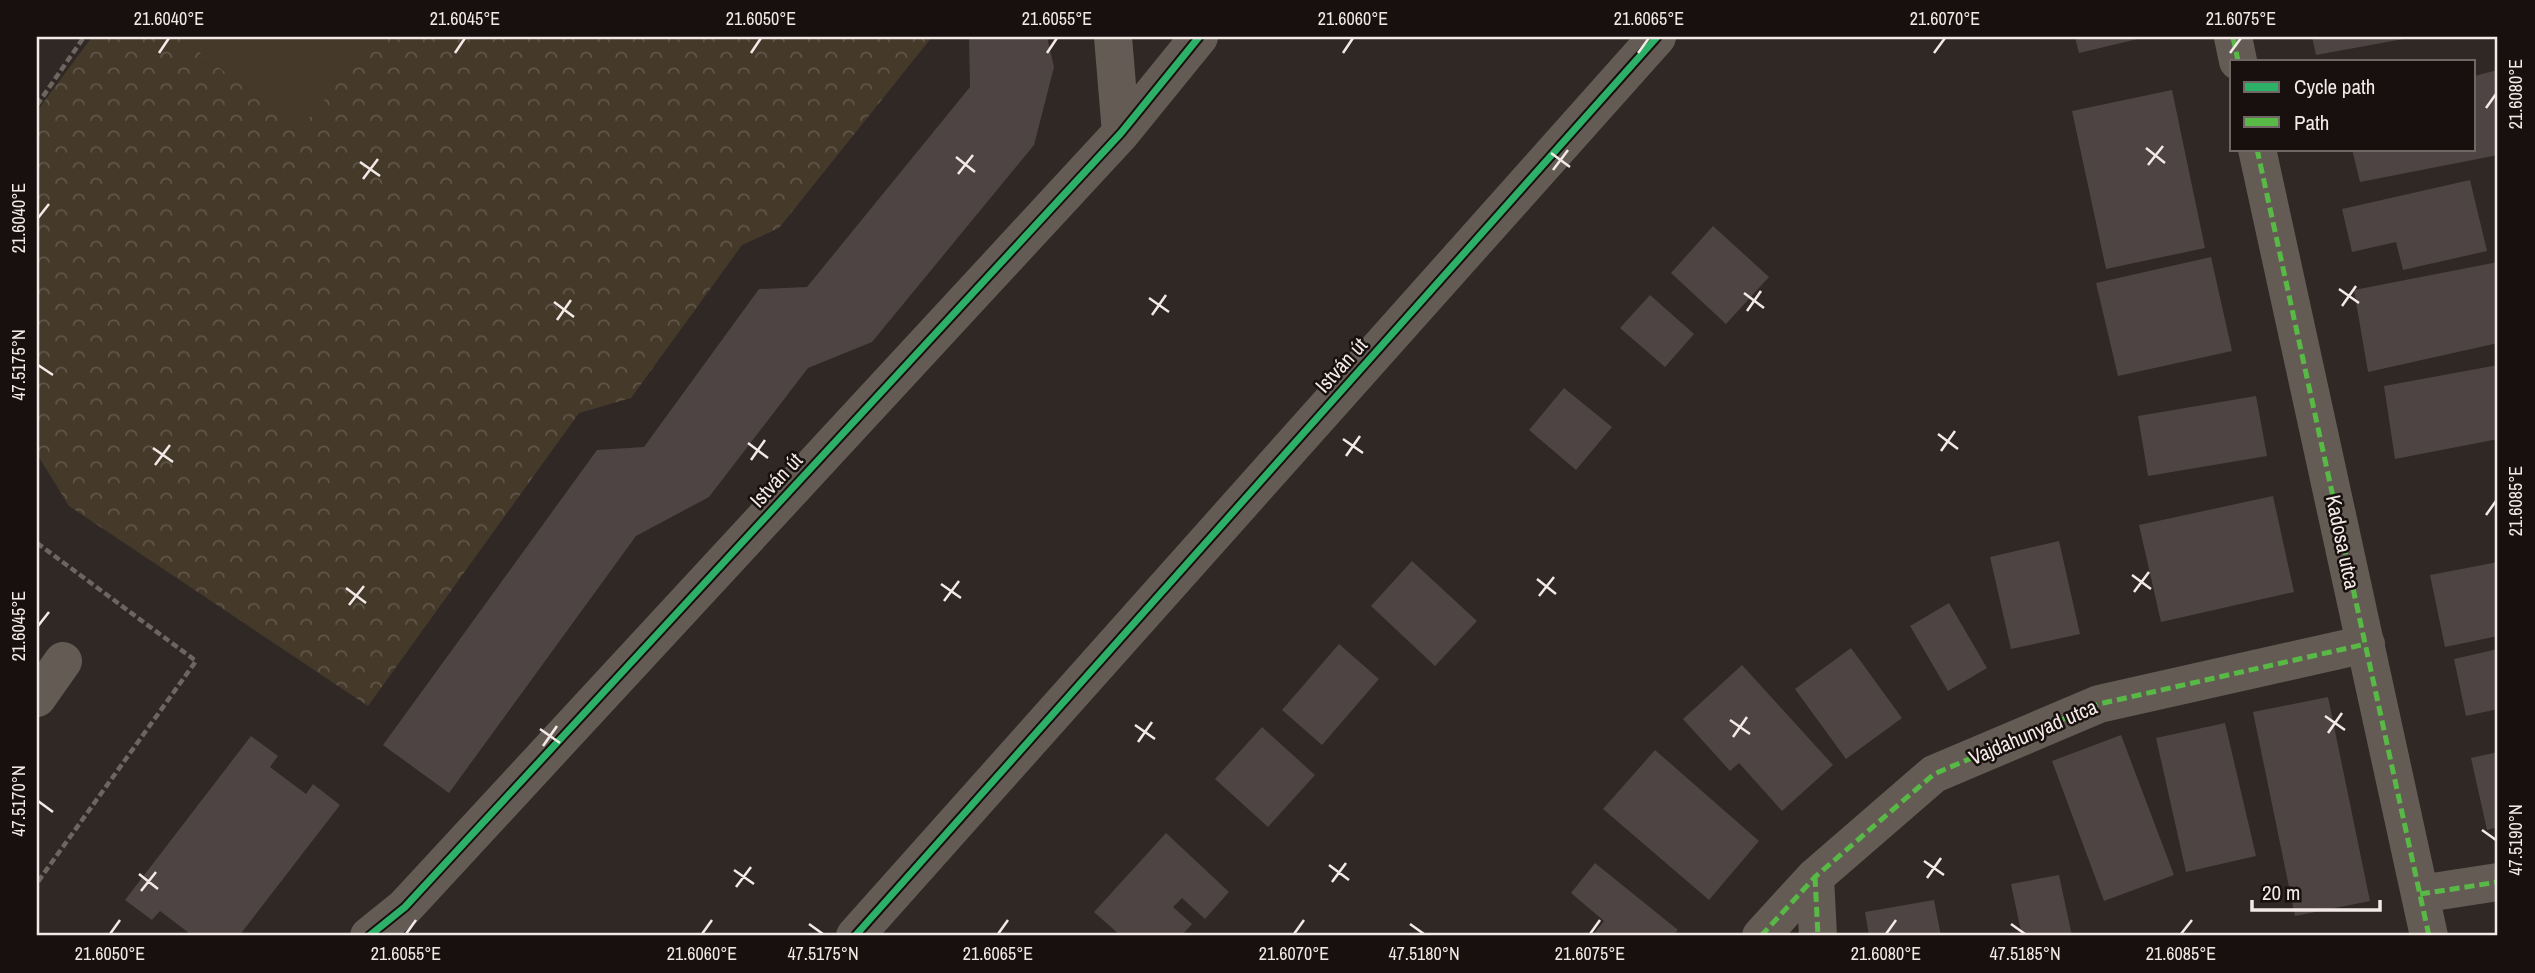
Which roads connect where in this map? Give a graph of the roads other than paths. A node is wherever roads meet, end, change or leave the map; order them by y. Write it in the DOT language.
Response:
graph roads {
  1 [pos="1113,37"];
  2 [pos="1199,37"];
  3 [pos="1657,37"];
  4 [pos="2233,37"];
  5 [pos="2238,60"];
  6 [pos="1121,132"];
  7 [pos="2257,150"];
  8 [pos="2366,643"];
  9 [pos="64,661"];
  10 [pos="37,698"];
  11 [pos="1815,877"];
  12 [pos="2498,882"];
  13 [pos="2420,894"];
  14 [pos="369,936"];
  15 [pos="855,936"];
  16 [pos="1761,936"];
  17 [pos="1818,936"];
  18 [pos="2429,936"];
  1 -- 6 [label="street"];
  2 -- 6 [label="street, István út"];
  3 -- 15 [label="street, István út"];
  4 -- 5 [label="street"];
  6 -- 14 [label="street, István út"];
  7 -- 8 [label="street, Kadosa utca"];
  8 -- 11 [label="street, Vajdahunyad utca"];
  8 -- 13 [label="street, Kadosa utca"];
  9 -- 10 [label="street"];
  11 -- 16 [label="street, Vajdahunyad utca"];
  11 -- 17 [label="street"];
  12 -- 13 [label="street"];
  13 -- 18 [label="street, Kadosa utca"];
}
